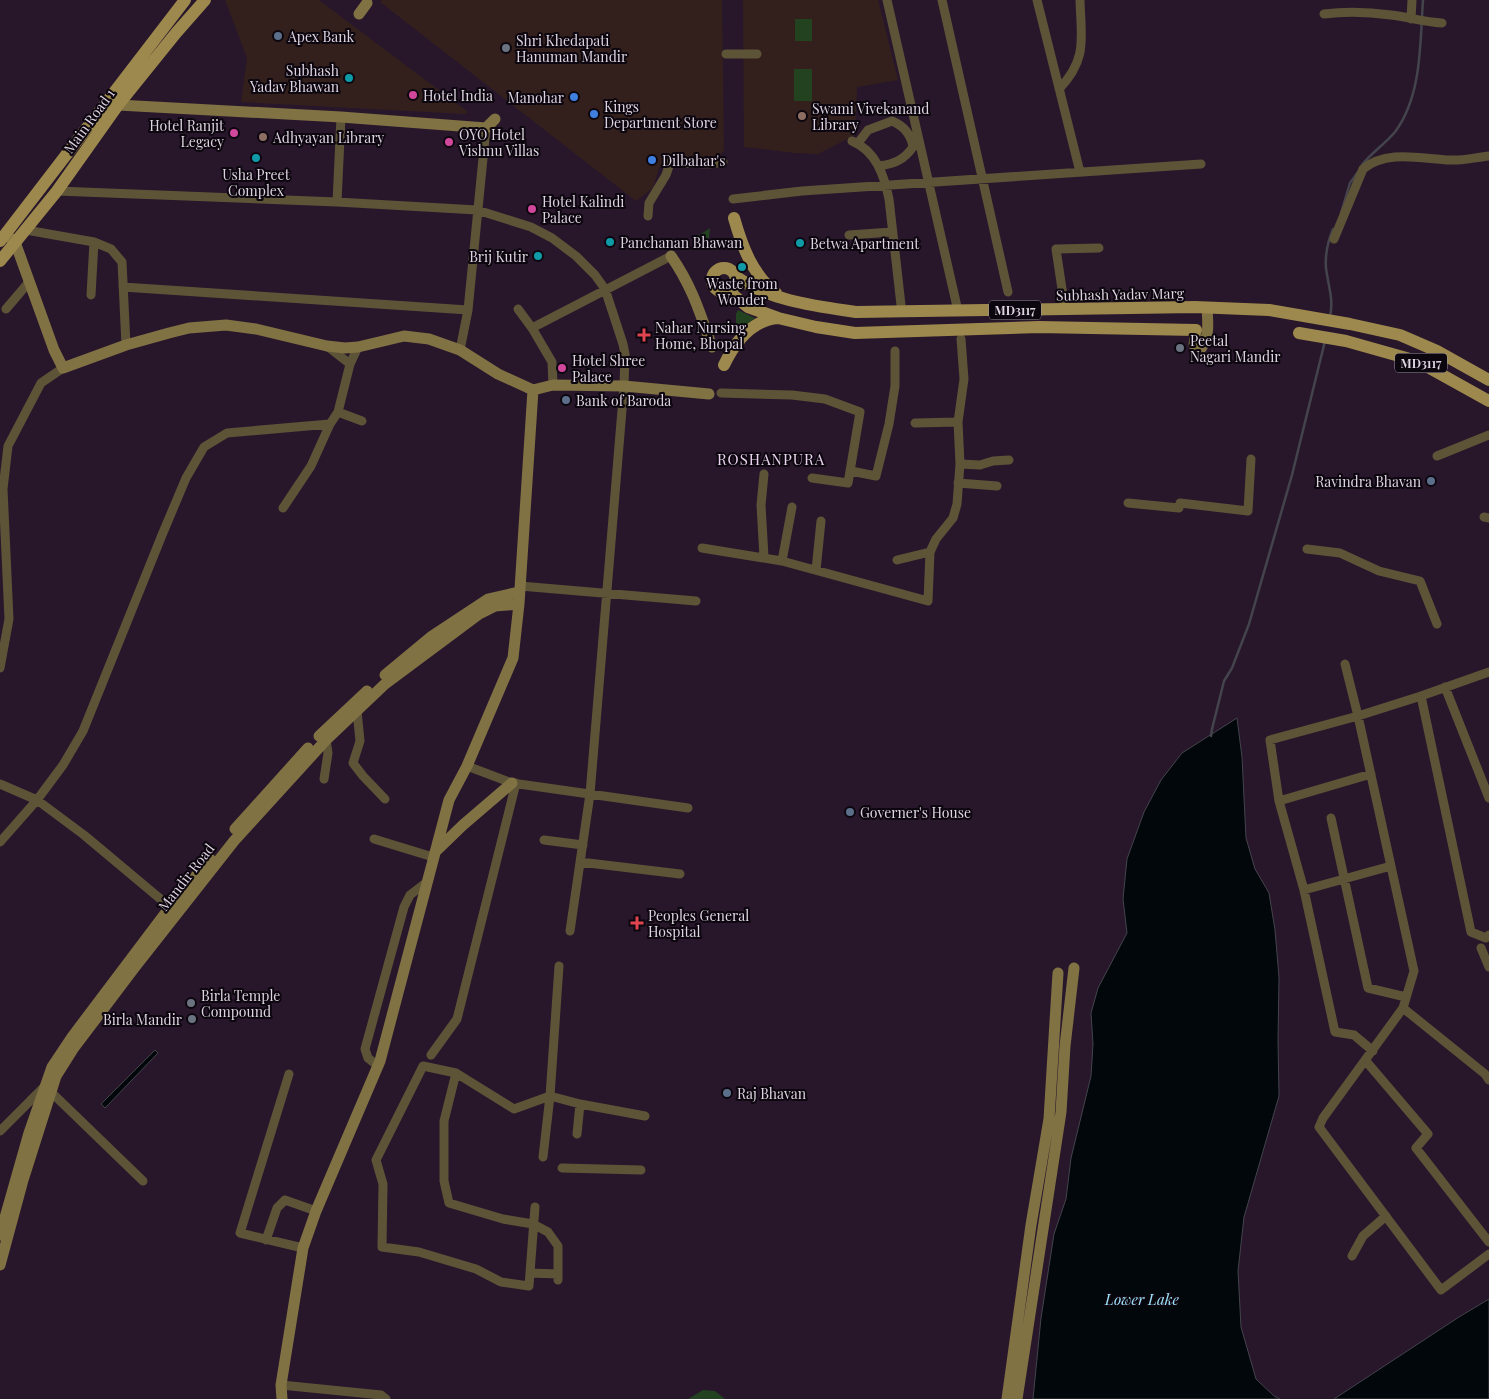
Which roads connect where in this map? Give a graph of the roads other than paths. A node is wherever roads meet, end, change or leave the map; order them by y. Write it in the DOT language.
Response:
graph roads {
  1 [pos="185,0"];
  2 [pos="205,0"];
  3 [pos="887,0"];
  4 [pos="942,0"];
  5 [pos="1037,0"];
  6 [pos="1080,0"];
  7 [pos="1412,0"];
  8 [pos="367,3"];
  9 [pos="358,14"];
  10 [pos="1324,14"];
  11 [pos="1420,21"];
  12 [pos="1442,22"];
  13 [pos="726,54"];
  14 [pos="757,54"];
  15 [pos="1059,89"];
  16 [pos="118,105"];
  17 [pos="341,118"];
  18 [pos="495,119"];
  19 [pos="486,128"];
  20 [pos="1489,156"];
  21 [pos="723,162"];
  22 [pos="1201,164"];
  23 [pos="879,166"];
  24 [pos="1080,172"];
  25 [pos="982,178"];
  26 [pos="929,182"];
  27 [pos="886,186"];
  28 [pos="57,191"];
  29 [pos="733,199"];
  30 [pos="336,202"];
  31 [pos="477,210"];
  32 [pos="648,216"];
  33 [pos="734,218"];
  34 [pos="26,230"];
  35 [pos="892,232"];
  36 [pos="849,235"];
  37 [pos="5,238"];
  38 [pos="1334,239"];
  39 [pos="94,242"];
  40 [pos="1099,248"];
  41 [pos="672,256"];
  42 [pos="0,261"];
  43 [pos="735,276"];
  44 [pos="29,282"];
  45 [pos="123,288"];
  46 [pos="605,289"];
  47 [pos="728,291"];
  48 [pos="1008,292"];
  49 [pos="91,295"];
  50 [pos="784,298"];
  51 [pos="901,305"];
  52 [pos="1207,308"];
  53 [pos="6,309"];
  54 [pos="518,309"];
  55 [pos="1065,309"];
  56 [pos="468,310"];
  57 [pos="958,311"];
  58 [pos="778,318"];
  59 [pos="532,328"];
  60 [pos="1196,330"];
  61 [pos="1299,333"];
  62 [pos="961,339"];
  63 [pos="126,345"];
  64 [pos="327,346"];
  65 [pos="358,347"];
  66 [pos="712,347"];
  67 [pos="460,350"];
  68 [pos="895,351"];
  69 [pos="350,364"];
  70 [pos="724,365"];
  71 [pos="63,368"];
  72 [pos="1489,380"];
  73 [pos="553,385"];
  74 [pos="624,386"];
  75 [pos="532,390"];
  76 [pos="721,393"];
  77 [pos="709,394"];
  78 [pos="1489,401"];
  79 [pos="338,412"];
  80 [pos="362,421"];
  81 [pos="958,422"];
  82 [pos="915,423"];
  83 [pos="330,424"];
  84 [pos="1489,435"];
  85 [pos="1437,456"];
  86 [pos="1251,459"];
  87 [pos="1009,460"];
  88 [pos="960,464"];
  89 [pos="851,471"];
  90 [pos="764,474"];
  91 [pos="812,478"];
  92 [pos="958,483"];
  93 [pos="997,486"];
  94 [pos="1128,503"];
  95 [pos="792,507"];
  96 [pos="283,508"];
  97 [pos="821,521"];
  98 [pos="702,548"];
  99 [pos="1307,549"];
  100 [pos="930,552"];
  101 [pos="764,557"];
  102 [pos="897,560"];
  103 [pos="782,561"];
  104 [pos="816,570"];
  105 [pos="520,589"];
  106 [pos="608,594"];
  107 [pos="696,601"];
  108 [pos="519,604"];
  109 [pos="1437,624"];
  110 [pos="1345,664"];
  111 [pos="0,668"];
  112 [pos="1489,672"];
  113 [pos="1445,687"];
  114 [pos="1421,696"];
  115 [pos="357,711"];
  116 [pos="1358,716"];
  117 [pos="326,740"];
  118 [pos="466,766"];
  119 [pos="1371,774"];
  120 [pos="324,779"];
  121 [pos="514,783"];
  122 [pos="0,784"];
  123 [pos="590,794"];
  124 [pos="1489,798"];
  125 [pos="385,799"];
  126 [pos="37,800"];
  127 [pos="1279,801"];
  128 [pos="688,808"];
  129 [pos="1331,818"];
  130 [pos="374,839"];
  131 [pos="544,840"];
  132 [pos="0,842"];
  133 [pos="582,845"];
  134 [pos="434,855"];
  135 [pos="580,862"];
  136 [pos="1391,866"];
  137 [pos="680,874"];
  138 [pos="1345,879"];
  139 [pos="427,882"];
  140 [pos="1304,890"];
  141 [pos="170,907"];
  142 [pos="570,931"];
  143 [pos="1489,935"];
  144 [pos="1482,948"];
  145 [pos="559,966"];
  146 [pos="1489,967"];
  147 [pos="1074,968"];
  148 [pos="1058,972"];
  149 [pos="1406,996"];
  150 [pos="1403,1008"];
  151 [pos="1372,1051"];
  152 [pos="431,1055"];
  153 [pos="1365,1060"];
  154 [pos="378,1066"];
  155 [pos="456,1073"];
  156 [pos="289,1074"];
  157 [pos="1488,1075"];
  158 [pos="48,1089"];
  159 [pos="550,1096"];
  160 [pos="580,1104"];
  161 [pos="645,1116"];
  162 [pos="0,1131"];
  163 [pos="577,1134"];
  164 [pos="543,1157"];
  165 [pos="562,1168"];
  166 [pos="641,1170"];
  167 [pos="143,1181"];
  168 [pos="535,1207"];
  169 [pos="316,1211"];
  170 [pos="1386,1216"];
  171 [pos="533,1224"];
  172 [pos="0,1235"];
  173 [pos="266,1240"];
  174 [pos="1489,1242"];
  175 [pos="303,1248"];
  176 [pos="1489,1254"];
  177 [pos="1352,1256"];
  178 [pos="0,1265"];
  179 [pos="530,1273"];
  180 [pos="281,1385"];
  181 [pos="282,1399"];
  182 [pos="386,1399"];
  183 [pos="1007,1399"];
  184 [pos="1017,1399"];
  1 -- 37 [label="main road, Main Road 1"];
  2 -- 16 [label="main road, Main Road 1"];
  3 -- 26 [label="street"];
  4 -- 25 [label="street"];
  5 -- 15 [label="street"];
  6 -- 15 [label="street"];
  7 -- 11 [label="street"];
  8 -- 9 [label="street"];
  10 -- 11 [label="street"];
  11 -- 12 [label="street"];
  13 -- 14 [label="street"];
  15 -- 24 [label="street"];
  16 -- 17 [label="street"];
  16 -- 28 [label="main road, Main Road 1"];
  17 -- 19 [label="street"];
  17 -- 30 [label="street"];
  18 -- 19 [label="street"];
  19 -- 31 [label="street"];
  20 -- 38 [label="street"];
  21 -- 32 [label="street"];
  22 -- 24 [label="street"];
  23 -- 23 [label="street"];
  23 -- 27 [label="street"];
  24 -- 25 [label="street"];
  25 -- 26 [label="street"];
  25 -- 48 [label="street"];
  26 -- 27 [label="street"];
  26 -- 57 [label="street"];
  27 -- 29 [label="street"];
  27 -- 35 [label="street"];
  28 -- 30 [label="street"];
  28 -- 34 [label="main road, Main Road 1"];
  30 -- 31 [label="street"];
  31 -- 46 [label="street"];
  31 -- 56 [label="street"];
  33 -- 50 [label="main road"];
  34 -- 37 [label="main road, Main Road 1"];
  34 -- 39 [label="street"];
  35 -- 36 [label="street"];
  35 -- 51 [label="street"];
  37 -- 42 [label="main road, Main Road 1"];
  37 -- 44 [label="street"];
  39 -- 45 [label="street"];
  39 -- 49 [label="street"];
  40 -- 55 [label="street"];
  41 -- 46 [label="street"];
  41 -- 66 [label="street"];
  43 -- 47 [label="main road"];
  43 -- 47 [label="main road, MD3117"];
  43 -- 50 [label="main road, Subhash Yadav Marg / MD3117"];
  44 -- 53 [label="street"];
  44 -- 71 [label="street"];
  45 -- 56 [label="street"];
  45 -- 63 [label="street"];
  46 -- 59 [label="street"];
  46 -- 74 [label="street"];
  47 -- 58 [label="main road, MD3117"];
  50 -- 57 [label="main road, Subhash Yadav Marg / MD3117"];
  52 -- 55 [label="main road, Subhash Yadav Marg / MD3117"];
  52 -- 60 [label="street"];
  52 -- 72 [label="main road, Subhash Yadav Marg / MD3117"];
  54 -- 59 [label="street"];
  55 -- 57 [label="main road, Subhash Yadav Marg / MD3117"];
  56 -- 67 [label="street"];
  58 -- 60 [label="main road, MD3117"];
  58 -- 70 [label="main road"];
  59 -- 73 [label="street"];
  61 -- 78 [label="main road, MD3117"];
  62 -- 81 [label="street"];
  63 -- 64 [label="street"];
  63 -- 71 [label="street"];
  64 -- 65 [label="street"];
  64 -- 69 [label="street"];
  65 -- 67 [label="street"];
  65 -- 69 [label="street"];
  67 -- 75 [label="street"];
  68 -- 89 [label="street"];
  69 -- 79 [label="street"];
  71 -- 111 [label="street"];
  73 -- 74 [label="street"];
  73 -- 75 [label="street"];
  74 -- 77 [label="street"];
  74 -- 106 [label="street"];
  75 -- 105 [label="street"];
  76 -- 89 [label="street"];
  79 -- 80 [label="street"];
  79 -- 83 [label="street"];
  81 -- 82 [label="street"];
  81 -- 88 [label="street"];
  83 -- 96 [label="street"];
  83 -- 126 [label="street"];
  84 -- 85 [label="street"];
  86 -- 94 [label="street"];
  87 -- 88 [label="street"];
  88 -- 92 [label="street"];
  89 -- 91 [label="street"];
  90 -- 101 [label="street"];
  92 -- 93 [label="street"];
  92 -- 100 [label="street"];
  95 -- 103 [label="street"];
  97 -- 104 [label="street"];
  98 -- 101 [label="street"];
  99 -- 109 [label="street"];
  100 -- 102 [label="street"];
  100 -- 104 [label="street"];
  101 -- 103 [label="street"];
  103 -- 104 [label="street"];
  105 -- 106 [label="street"];
  105 -- 108 [label="street"];
  105 -- 141 [label="street, Mandir Road"];
  106 -- 107 [label="street"];
  106 -- 123 [label="street"];
  108 -- 115 [label="street, Mandir Road"];
  108 -- 118 [label="street"];
  110 -- 116 [label="street"];
  112 -- 113 [label="street"];
  113 -- 114 [label="street"];
  113 -- 124 [label="street"];
  114 -- 116 [label="street"];
  114 -- 143 [label="street"];
  115 -- 117 [label="street, Mandir Road"];
  115 -- 125 [label="street"];
  116 -- 119 [label="street"];
  116 -- 127 [label="street"];
  117 -- 120 [label="street"];
  117 -- 158 [label="street, Mandir Road"];
  118 -- 121 [label="street"];
  118 -- 134 [label="street"];
  119 -- 127 [label="street"];
  119 -- 136 [label="street"];
  121 -- 123 [label="street"];
  121 -- 134 [label="street"];
  121 -- 152 [label="street"];
  122 -- 126 [label="street"];
  123 -- 128 [label="street"];
  123 -- 133 [label="street"];
  126 -- 132 [label="street"];
  126 -- 141 [label="street"];
  127 -- 140 [label="street"];
  129 -- 138 [label="street"];
  130 -- 134 [label="street"];
  131 -- 133 [label="street"];
  133 -- 135 [label="street"];
  134 -- 139 [label="street"];
  135 -- 137 [label="street"];
  135 -- 142 [label="street"];
  136 -- 138 [label="street"];
  136 -- 149 [label="street"];
  138 -- 140 [label="street"];
  138 -- 149 [label="street"];
  139 -- 154 [label="street"];
  139 -- 154 [label="street"];
  140 -- 151 [label="street"];
  141 -- 158 [label="street, Mandir Road"];
  144 -- 146 [label="street"];
  145 -- 159 [label="street"];
  147 -- 184 [label="street"];
  148 -- 183 [label="street"];
  149 -- 150 [label="street"];
  150 -- 151 [label="street"];
  150 -- 157 [label="street"];
  151 -- 153 [label="street"];
  153 -- 170 [label="street"];
  153 -- 174 [label="street"];
  154 -- 169 [label="street"];
  155 -- 159 [label="street"];
  155 -- 171 [label="street"];
  155 -- 179 [label="street"];
  156 -- 173 [label="street"];
  158 -- 162 [label="street"];
  158 -- 167 [label="street"];
  158 -- 172 [label="street, Mandir Road"];
  158 -- 178 [label="street, Mandir Road"];
  159 -- 160 [label="street"];
  159 -- 164 [label="street"];
  160 -- 161 [label="street"];
  160 -- 163 [label="street"];
  165 -- 166 [label="street"];
  168 -- 171 [label="street"];
  169 -- 173 [label="street"];
  169 -- 175 [label="street"];
  170 -- 176 [label="street"];
  170 -- 177 [label="street"];
  171 -- 179 [label="street"];
  171 -- 179 [label="street"];
  173 -- 175 [label="street"];
  175 -- 180 [label="street"];
  180 -- 181 [label="street"];
  180 -- 182 [label="street"];
}
